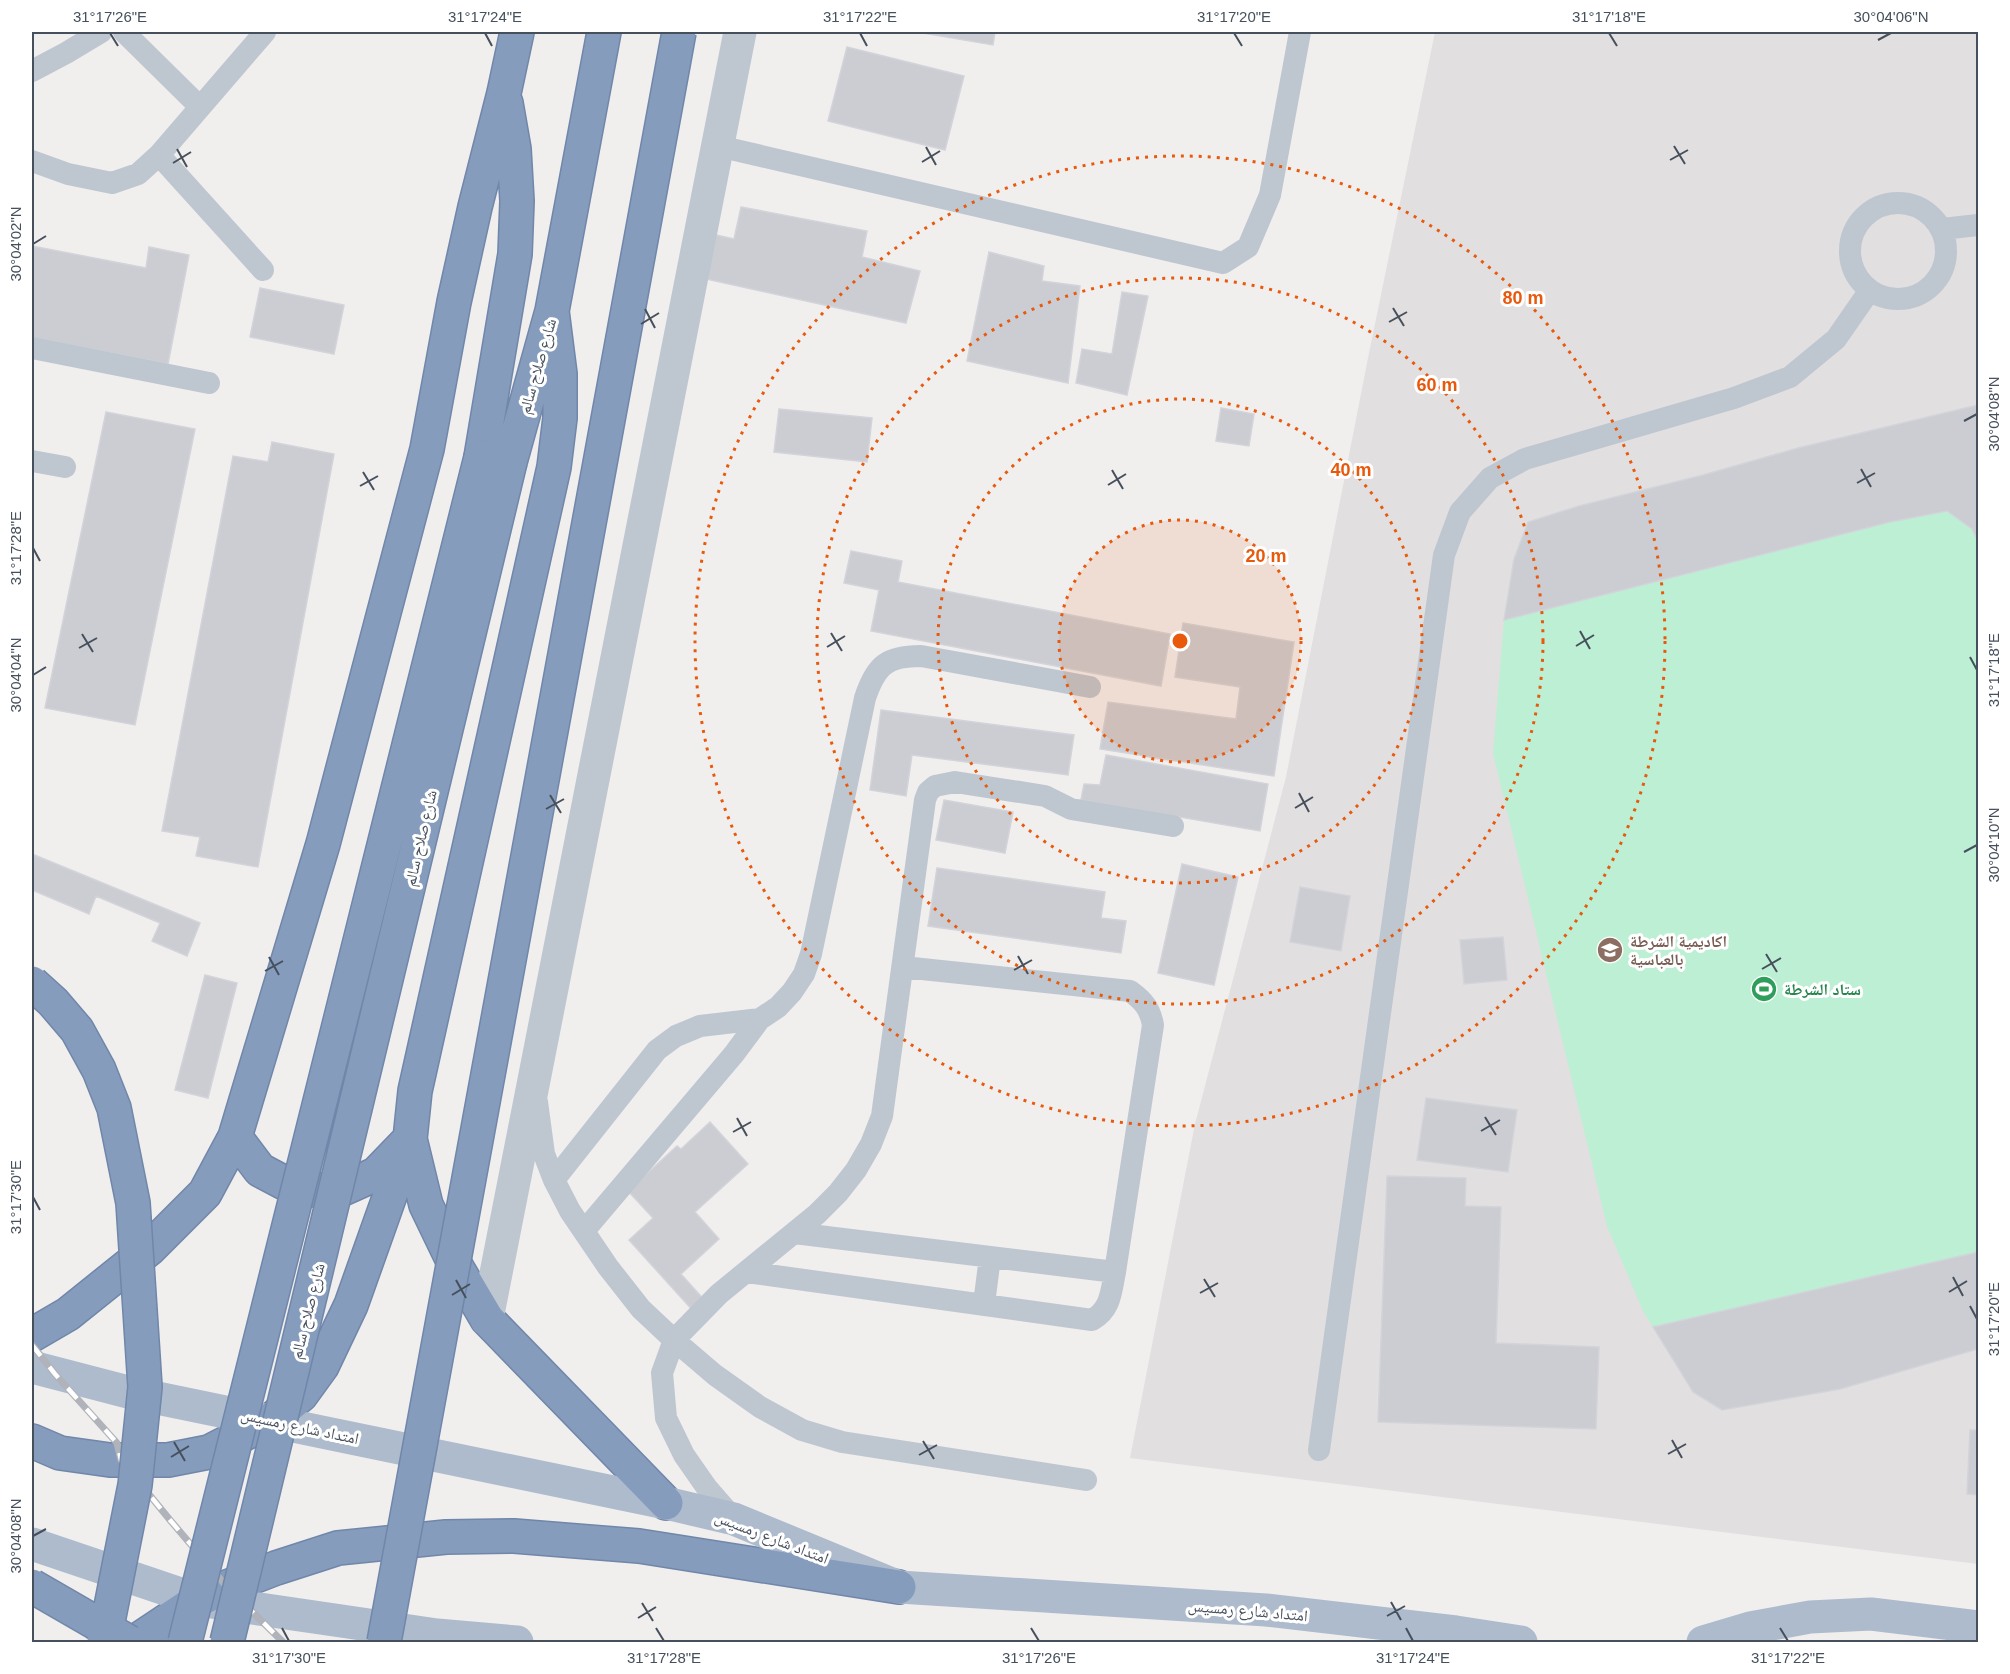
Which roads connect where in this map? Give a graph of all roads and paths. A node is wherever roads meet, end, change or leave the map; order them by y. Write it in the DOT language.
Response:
graph roads {
  1 [pos="101,32"];
  2 [pos="124,32"];
  3 [pos="265,32"];
  4 [pos="517,32"];
  5 [pos="604,32"];
  6 [pos="679,32"];
  7 [pos="740,32"];
  8 [pos="1300,32"];
  9 [pos="32,72"];
  10 [pos="504,93"];
  11 [pos="200,107"];
  12 [pos="717,146"];
  13 [pos="159,154"];
  14 [pos="32,161"];
  15 [pos="1978,225"];
  16 [pos="1942,229"];
  17 [pos="263,270"];
  18 [pos="1870,290"];
  19 [pos="552,311"];
  20 [pos="32,348"];
  21 [pos="208,383"];
  22 [pos="495,459"];
  23 [pos="32,461"];
  24 [pos="65,467"];
  25 [pos="1090,687"];
  26 [pos="1173,826"];
  27 [pos="903,967"];
  28 [pos="32,983"];
  29 [pos="760,1019"];
  30 [pos="534,1082"];
  31 [pos="235,1137"];
  32 [pos="410,1139"];
  33 [pos="554,1180"];
  34 [pos="584,1231"];
  35 [pos="794,1233"];
  36 [pos="990,1257"];
  37 [pos="747,1272"];
  38 [pos="1115,1272"];
  39 [pos="984,1304"];
  40 [pos="487,1319"];
  41 [pos="32,1335"];
  42 [pos="674,1340"];
  43 [pos="32,1367"];
  44 [pos="271,1420"];
  45 [pos="32,1441"];
  46 [pos="1319,1450"];
  47 [pos="1086,1480"];
  48 [pos="666,1503"];
  49 [pos="734,1518"];
  50 [pos="32,1544"];
  51 [pos="32,1586"];
  52 [pos="899,1587"];
  53 [pos="198,1600"];
  54 [pos="1978,1627"];
  55 [pos="104,1642"];
  56 [pos="129,1642"];
  57 [pos="135,1642"];
  58 [pos="185,1642"];
  59 [pos="227,1642"];
  60 [pos="384,1642"];
  61 [pos="517,1642"];
  62 [pos="1521,1642"];
  63 [pos="1703,1642"];
  1 -- 9 [label="lane"];
  2 -- 11 [label="lane"];
  3 -- 11 [label="lane"];
  4 -- 10 [label="highway, شارع صلاح سالم"];
  5 -- 19 [label="highway, شارع صلاح سالم"];
  6 -- 60 [label="highway, bridge"];
  7 -- 12 [label="street"];
  8 -- 12 [label="lane"];
  10 -- 22 [label="highway, شارع صلاح سالم"];
  10 -- 31 [label="highway"];
  11 -- 13 [label="lane"];
  12 -- 30 [label="street"];
  13 -- 14 [label="lane"];
  13 -- 17 [label="lane"];
  15 -- 16 [label="lane"];
  16 -- 18 [label="lane"];
  16 -- 18 [label="lane"];
  18 -- 46 [label="lane"];
  19 -- 22 [label="highway, شارع صلاح سالم"];
  19 -- 32 [label="highway"];
  20 -- 21 [label="lane"];
  22 -- 58 [label="highway, شارع صلاح سالم, bridge"];
  22 -- 59 [label="highway, شارع صلاح سالم, bridge"];
  23 -- 24 [label="lane"];
  25 -- 29 [label="lane"];
  26 -- 27 [label="lane"];
  27 -- 35 [label="lane"];
  27 -- 38 [label="lane"];
  28 -- 55 [label="highway, bridge"];
  29 -- 33 [label="lane"];
  29 -- 34 [label="lane"];
  30 -- 33 [label="lane"];
  30 -- 40 [label="street"];
  31 -- 32 [label="highway"];
  31 -- 41 [label="highway"];
  32 -- 40 [label="highway"];
  32 -- 44 [label="highway"];
  33 -- 34 [label="lane"];
  34 -- 42 [label="lane"];
  35 -- 36 [label="lane"];
  35 -- 37 [label="lane"];
  36 -- 38 [label="lane"];
  36 -- 39 [label="lane"];
  37 -- 39 [label="lane"];
  37 -- 42 [label="lane"];
  38 -- 39 [label="lane"];
  40 -- 48 [label="highway"];
  42 -- 47 [label="lane"];
  42 -- 49 [label="lane"];
  43 -- 44 [label="main road, امتداد شارع رمسيس"];
  44 -- 45 [label="highway"];
  44 -- 48 [label="main road, امتداد شارع رمسيس"];
  48 -- 49 [label="main road, امتداد شارع رمسيس"];
  49 -- 52 [label="main road, امتداد شارع رمسيس"];
  50 -- 53 [label="main road"];
  51 -- 56 [label="highway, bridge"];
  52 -- 53 [label="highway"];
  52 -- 62 [label="main road, امتداد شارع رمسيس"];
  53 -- 57 [label="highway"];
  53 -- 61 [label="main road"];
  54 -- 63 [label="main road"];
}
